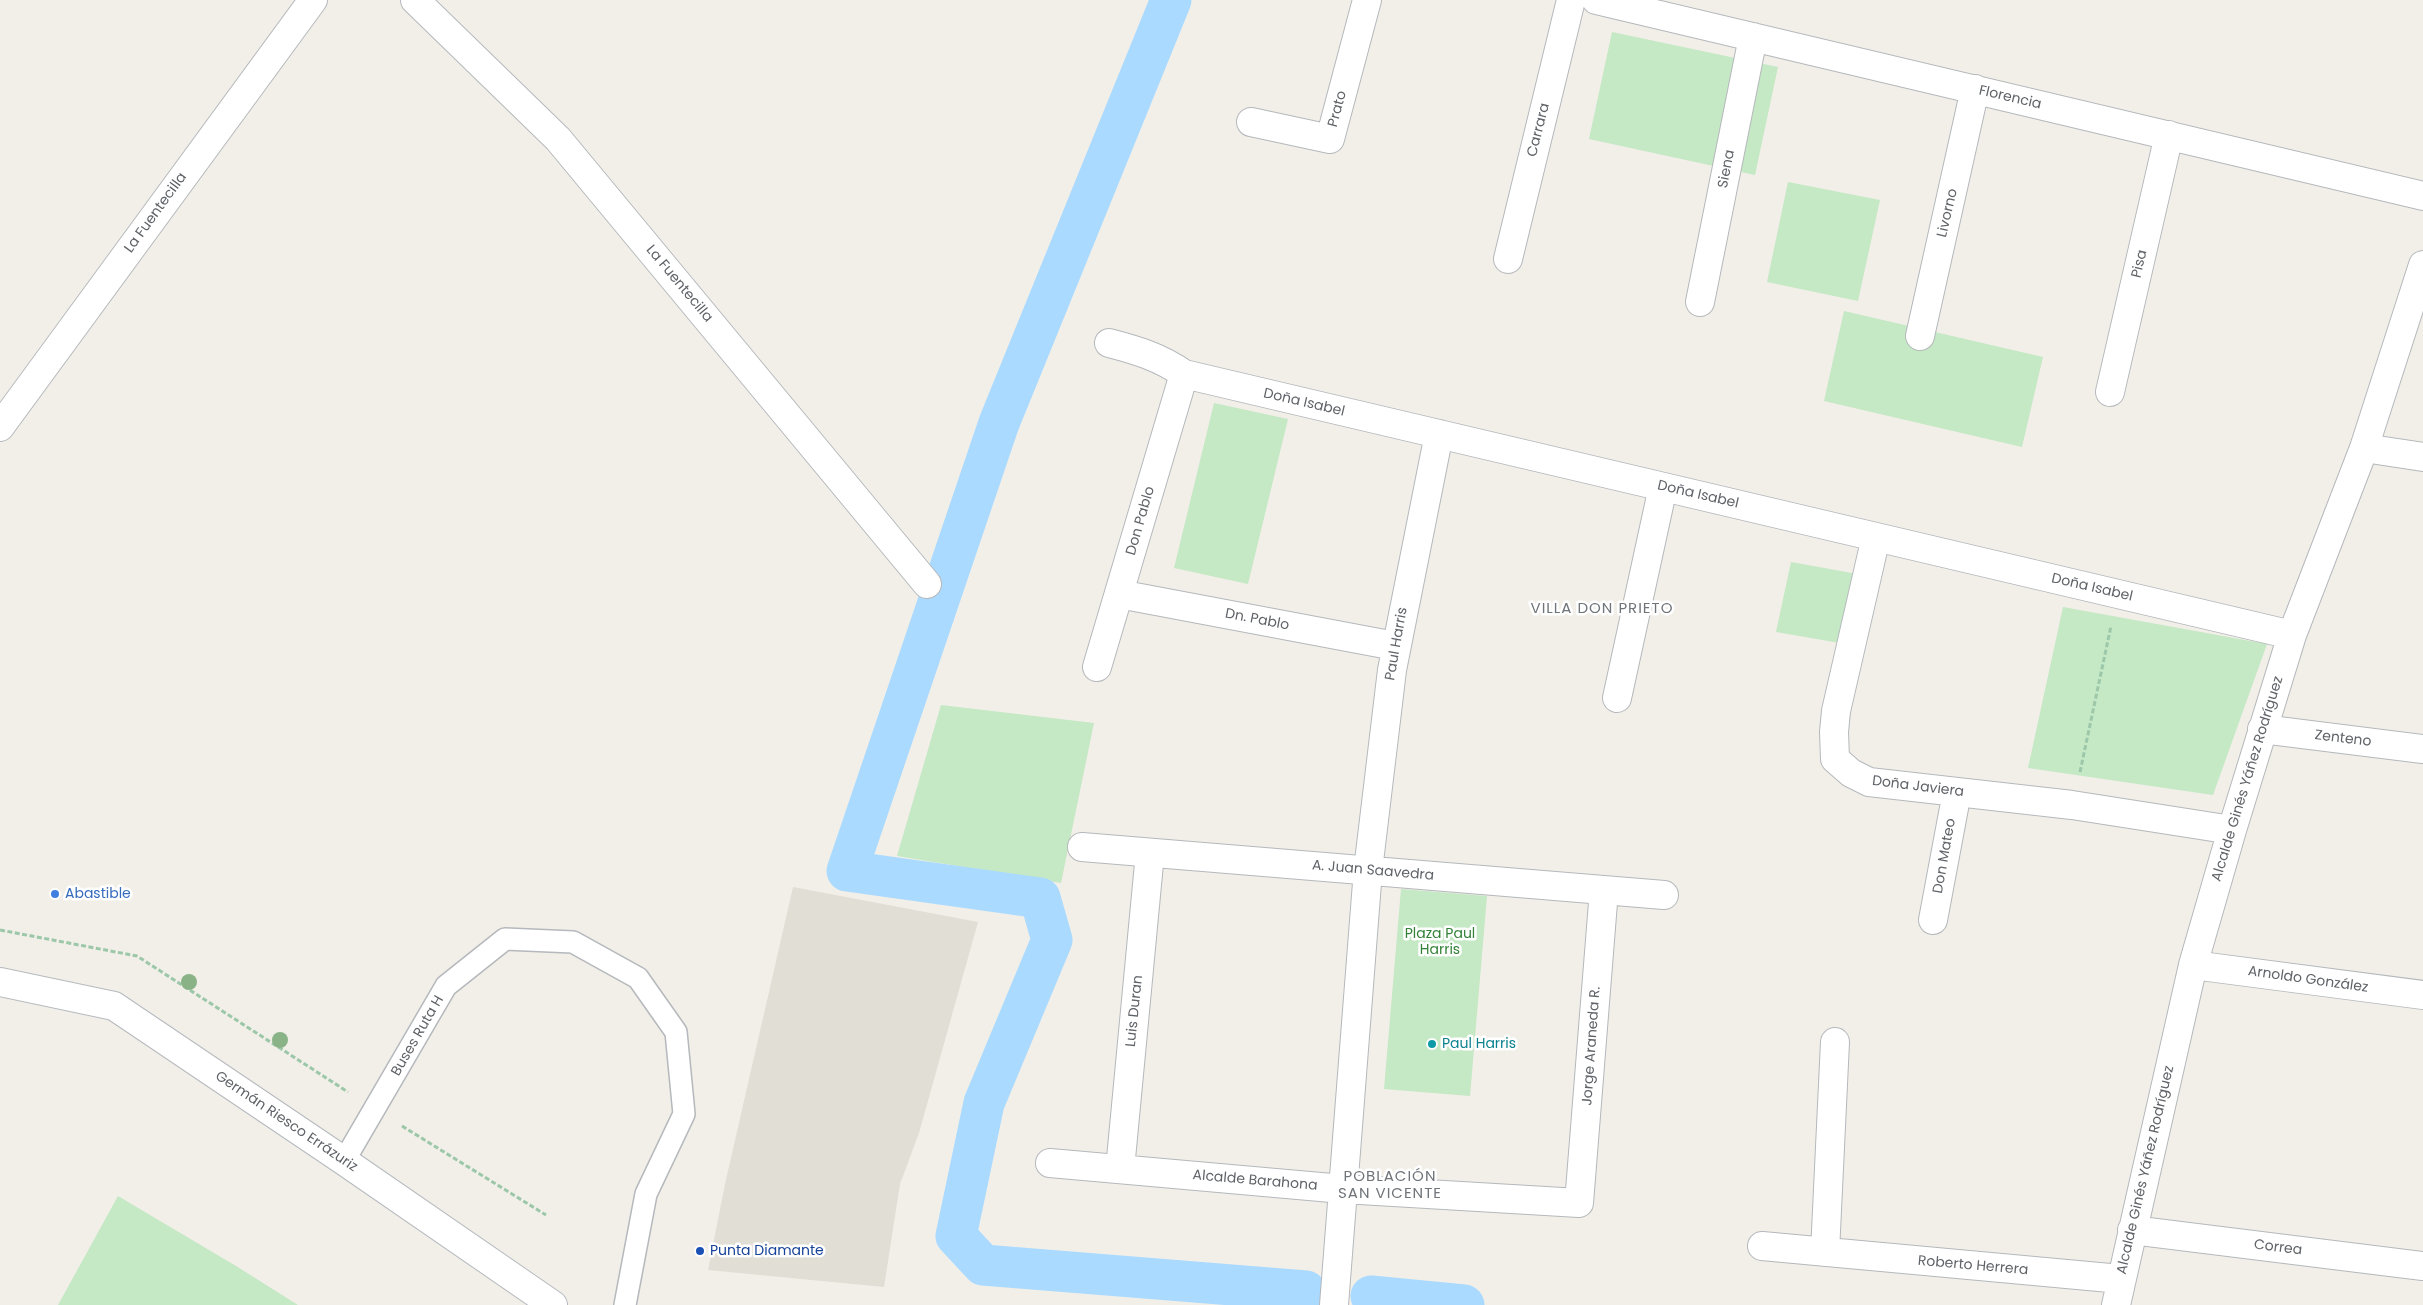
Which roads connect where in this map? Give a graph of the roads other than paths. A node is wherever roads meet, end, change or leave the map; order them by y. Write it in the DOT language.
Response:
graph roads {
  1 [pos="313,0"];
  2 [pos="415,0"];
  3 [pos="1367,0"];
  4 [pos="1571,0"];
  5 [pos="1596,0"];
  6 [pos="1753,37"];
  7 [pos="1975,90"];
  8 [pos="1251,122"];
  9 [pos="2169,135"];
  10 [pos="2423,196"];
  11 [pos="1508,260"];
  12 [pos="2423,265"];
  13 [pos="1700,302"];
  14 [pos="1920,336"];
  15 [pos="1109,343"];
  16 [pos="1184,374"];
  17 [pos="2110,392"];
  18 [pos="0,427"];
  19 [pos="1439,434"];
  20 [pos="2364,448"];
  21 [pos="2423,456"];
  22 [pos="1663,487"];
  23 [pos="1876,538"];
  24 [pos="927,584"];
  25 [pos="1119,594"];
  26 [pos="2292,635"];
  27 [pos="1395,646"];
  28 [pos="1097,667"];
  29 [pos="1617,698"];
  30 [pos="2262,729"];
  31 [pos="2423,749"];
  32 [pos="1957,792"];
  33 [pos="2232,830"];
  34 [pos="1082,847"];
  35 [pos="1150,854"];
  36 [pos="1368,870"];
  37 [pos="1604,890"];
  38 [pos="1664,895"];
  39 [pos="1933,920"];
  40 [pos="2193,965"];
  41 [pos="0,982"];
  42 [pos="2423,995"];
  43 [pos="1835,1042"];
  44 [pos="344,1161"];
  45 [pos="1050,1163"];
  46 [pos="1120,1169"];
  47 [pos="1343,1189"];
  48 [pos="1579,1203"];
  49 [pos="2132,1230"];
  50 [pos="1762,1246"];
  51 [pos="1825,1252"];
  52 [pos="2423,1266"];
  53 [pos="2118,1292"];
  54 [pos="553,1305"];
  55 [pos="625,1305"];
  56 [pos="1334,1305"];
  1 -- 18 [label="street, La Fuentecilla"];
  2 -- 24 [label="street, La Fuentecilla"];
  3 -- 8 [label="street, Prato"];
  4 -- 11 [label="street, Carrara"];
  5 -- 6 [label="street, Florencia"];
  6 -- 7 [label="street, Florencia"];
  6 -- 13 [label="street, Siena"];
  7 -- 9 [label="street, Florencia"];
  7 -- 14 [label="street, Livorno"];
  9 -- 10 [label="street, Florencia"];
  9 -- 17 [label="street, Pisa"];
  12 -- 20 [label="street, Alcalde Ginés Yáñez Rodríguez"];
  15 -- 16 [label="street, Doña Isabel"];
  16 -- 19 [label="street, Doña Isabel"];
  16 -- 25 [label="street, Don Pablo"];
  19 -- 22 [label="street, Doña Isabel"];
  19 -- 27 [label="street, Paul Harris"];
  20 -- 21 [label="street"];
  20 -- 26 [label="street, Alcalde Ginés Yáñez Rodríguez"];
  22 -- 23 [label="street, Doña Isabel"];
  22 -- 29 [label="street"];
  23 -- 26 [label="street, Doña Isabel"];
  23 -- 32 [label="street, Doña Javiera"];
  25 -- 27 [label="street, Dn. Pablo"];
  25 -- 28 [label="street, Don Pablo"];
  26 -- 30 [label="street, Alcalde Ginés Yáñez Rodríguez"];
  27 -- 36 [label="street, Paul Harris"];
  30 -- 31 [label="street, Zenteno"];
  30 -- 33 [label="street, Alcalde Ginés Yáñez Rodríguez"];
  32 -- 33 [label="street, Doña Javiera"];
  32 -- 39 [label="street, Don Mateo"];
  33 -- 40 [label="street, Alcalde Ginés Yáñez Rodríguez"];
  34 -- 35 [label="street, A. Juan Saavedra"];
  35 -- 36 [label="street, A. Juan Saavedra"];
  35 -- 46 [label="street, Luis Duran"];
  36 -- 37 [label="street, A. Juan Saavedra"];
  36 -- 47 [label="street, Paul Harris"];
  37 -- 38 [label="street, A. Juan Saavedra"];
  37 -- 48 [label="street, Jorge Araneda R."];
  40 -- 42 [label="street, Arnoldo González"];
  40 -- 49 [label="street, Alcalde Ginés Yáñez Rodríguez"];
  41 -- 44 [label="street, Germán Riesco Errázuriz"];
  43 -- 51 [label="street"];
  44 -- 54 [label="street, Germán Riesco Errázuriz"];
  44 -- 55 [label="lane, Buses Ruta H"];
  45 -- 46 [label="street, Alcalde Barahona"];
  46 -- 47 [label="street, Alcalde Barahona"];
  47 -- 48 [label="street, Alcalde Barahona"];
  47 -- 56 [label="street, Paul Harris"];
  49 -- 52 [label="street, Correa"];
  49 -- 53 [label="street, Alcalde Ginés Yáñez Rodríguez"];
  50 -- 51 [label="street, Roberto Herrera"];
  51 -- 53 [label="street, Roberto Herrera"];
}
